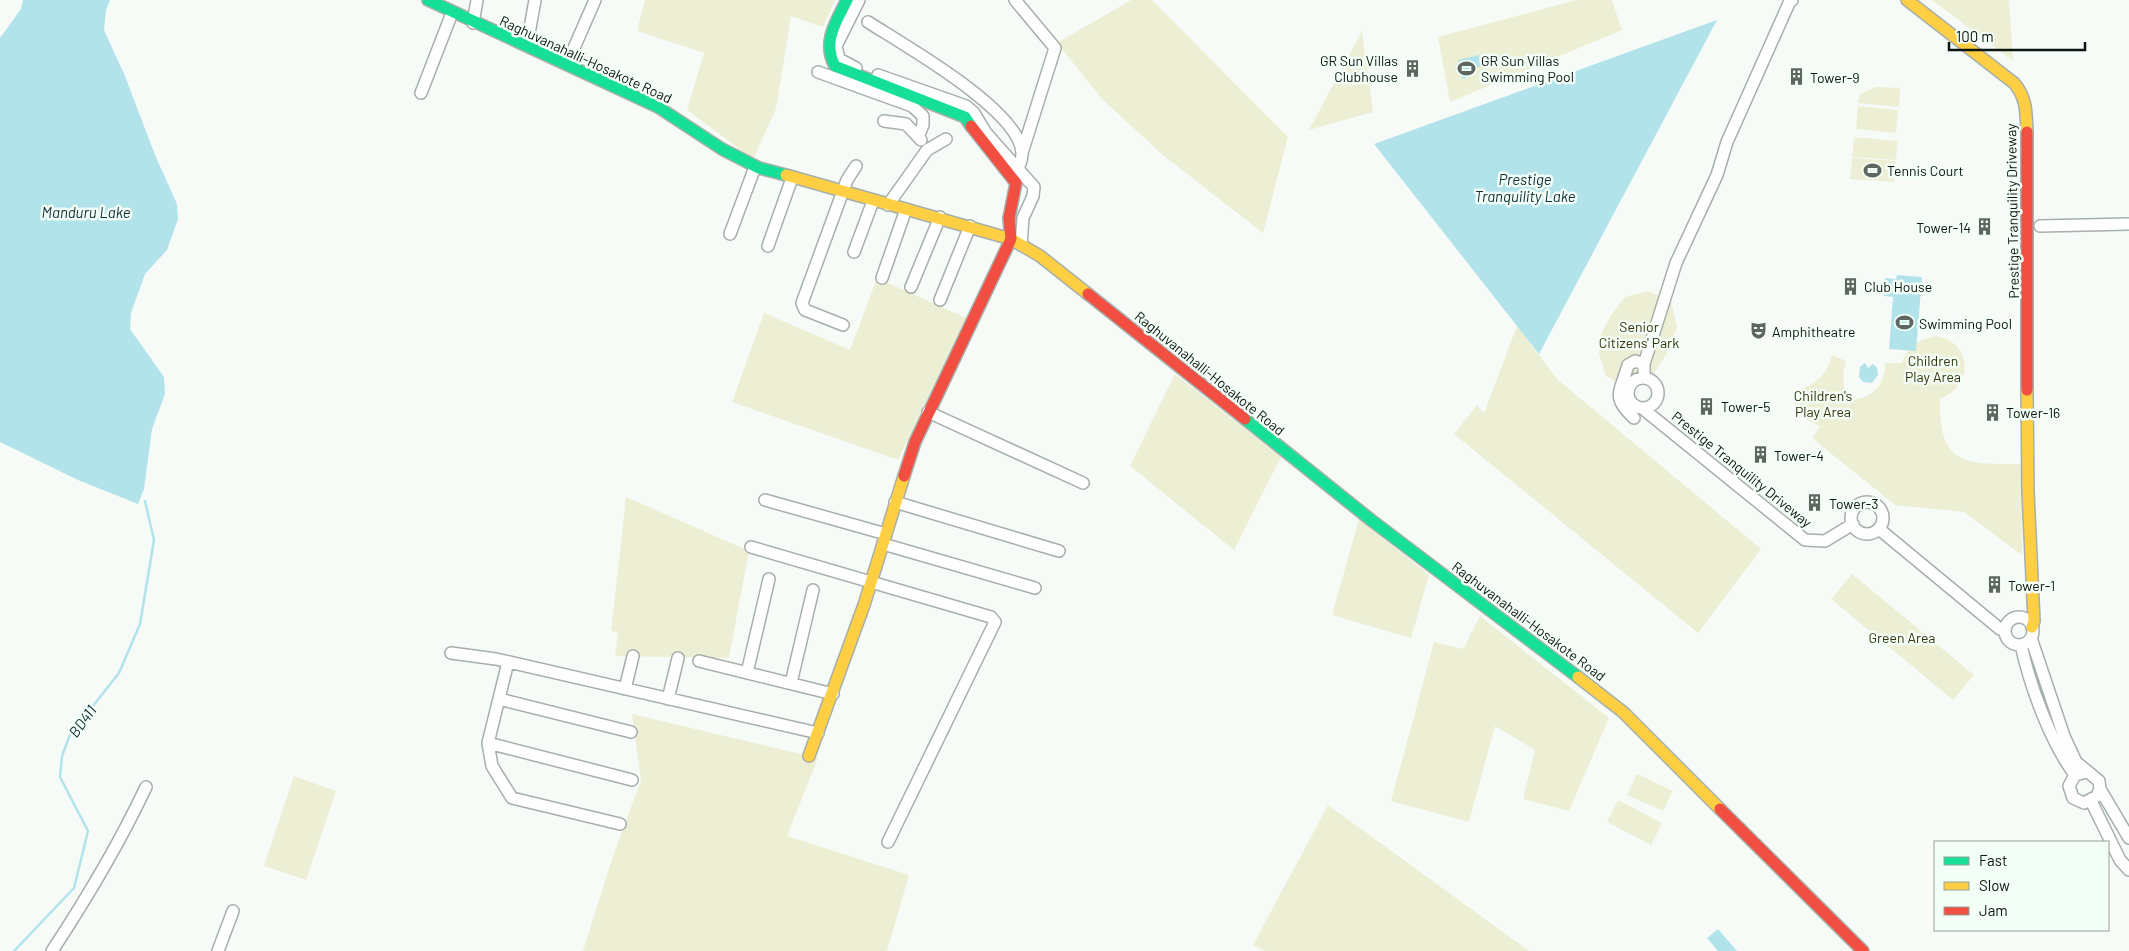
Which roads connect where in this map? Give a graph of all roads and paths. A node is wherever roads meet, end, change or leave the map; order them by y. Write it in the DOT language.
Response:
graph roads {
  1 [pos="428,0"];
  2 [pos="477,0"];
  3 [pos="535,0"];
  4 [pos="595,0"];
  5 [pos="847,0"];
  6 [pos="859,0"];
  7 [pos="1015,0"];
  8 [pos="1792,0"];
  9 [pos="1906,0"];
  10 [pos="452,13"];
  11 [pos="868,22"];
  12 [pos="474,23"];
  13 [pos="527,45"];
  14 [pos="834,58"];
  15 [pos="567,64"];
  16 [pos="818,72"];
  17 [pos="421,93"];
  18 [pos="884,121"];
  19 [pos="919,135"];
  20 [pos="946,139"];
  21 [pos="927,150"];
  22 [pos="1022,152"];
  23 [pos="856,166"];
  24 [pos="755,167"];
  25 [pos="1015,173"];
  26 [pos="792,178"];
  27 [pos="842,193"];
  28 [pos="873,201"];
  29 [pos="888,205"];
  30 [pos="906,209"];
  31 [pos="940,217"];
  32 [pos="2129,224"];
  33 [pos="970,226"];
  34 [pos="2040,226"];
  35 [pos="730,234"];
  36 [pos="1010,239"];
  37 [pos="1021,245"];
  38 [pos="768,246"];
  39 [pos="854,252"];
  40 [pos="882,278"];
  41 [pos="911,287"];
  42 [pos="940,300"];
  43 [pos="843,325"];
  44 [pos="1644,364"];
  45 [pos="1644,377"];
  46 [pos="1642,408"];
  47 [pos="928,412"];
  48 [pos="1634,418"];
  49 [pos="1083,483"];
  50 [pos="765,500"];
  51 [pos="895,502"];
  52 [pos="1853,524"];
  53 [pos="1879,529"];
  54 [pos="885,539"];
  55 [pos="751,547"];
  56 [pos="1059,551"];
  57 [pos="769,579"];
  58 [pos="871,582"];
  59 [pos="1035,588"];
  60 [pos="813,590"];
  61 [pos="2032,626"];
  62 [pos="2005,630"];
  63 [pos="2026,642"];
  64 [pos="451,653"];
  65 [pos="633,656"];
  66 [pos="678,658"];
  67 [pos="699,661"];
  68 [pos="508,662"];
  69 [pos="747,673"];
  70 [pos="791,683"];
  71 [pos="624,689"];
  72 [pos="833,694"];
  73 [pos="499,699"];
  74 [pos="668,699"];
  75 [pos="631,732"];
  76 [pos="818,733"];
  77 [pos="488,743"];
  78 [pos="809,756"];
  79 [pos="2087,772"];
  80 [pos="2075,776"];
  81 [pos="632,780"];
  82 [pos="146,787"];
  83 [pos="2100,789"];
  84 [pos="2090,801"];
  85 [pos="620,824"];
  86 [pos="2129,838"];
  87 [pos="888,842"];
  88 [pos="2129,870"];
  89 [pos="233,911"];
  90 [pos="52,951"];
  91 [pos="218,951"];
  92 [pos="1863,951"];
  1 -- 10 [label="main road, Raghuvanahalli-Hosakote Road"];
  2 -- 12 [label="street"];
  3 -- 13 [label="street"];
  4 -- 15 [label="street"];
  5 -- 14 [label="main road"];
  6 -- 14 [label="street"];
  7 -- 22 [label="street"];
  8 -- 44 [label="street"];
  9 -- 61 [label="main road, Prestige Tranquility Driveway"];
  10 -- 12 [label="main road, Raghuvanahalli-Hosakote Road"];
  10 -- 17 [label="street"];
  11 -- 22 [label="street"];
  12 -- 13 [label="main road, Raghuvanahalli-Hosakote Road"];
  13 -- 15 [label="main road, Raghuvanahalli-Hosakote Road"];
  14 -- 25 [label="main road"];
  15 -- 24 [label="main road, Raghuvanahalli-Hosakote Road"];
  16 -- 19 [label="street"];
  18 -- 19 [label="street"];
  19 -- 21 [label="street"];
  20 -- 21 [label="street"];
  21 -- 29 [label="street"];
  22 -- 25 [label="street"];
  23 -- 27 [label="street"];
  24 -- 26 [label="main road, Raghuvanahalli-Hosakote Road"];
  24 -- 35 [label="street"];
  25 -- 36 [label="main road"];
  25 -- 37 [label="street"];
  26 -- 27 [label="main road, Raghuvanahalli-Hosakote Road"];
  26 -- 38 [label="street"];
  27 -- 28 [label="main road, Raghuvanahalli-Hosakote Road"];
  27 -- 43 [label="street"];
  28 -- 29 [label="main road, Raghuvanahalli-Hosakote Road"];
  28 -- 39 [label="street"];
  29 -- 30 [label="main road, Raghuvanahalli-Hosakote Road"];
  30 -- 31 [label="main road, Raghuvanahalli-Hosakote Road"];
  30 -- 40 [label="street"];
  31 -- 33 [label="main road, Raghuvanahalli-Hosakote Road"];
  31 -- 41 [label="street"];
  32 -- 34 [label="street"];
  33 -- 36 [label="main road, Raghuvanahalli-Hosakote Road"];
  33 -- 42 [label="street"];
  36 -- 37 [label="main road, Raghuvanahalli-Hosakote Road"];
  36 -- 47 [label="main road"];
  37 -- 92 [label="main road, Raghuvanahalli-Hosakote Road"];
  44 -- 45 [label="street"];
  44 -- 48 [label="street"];
  45 -- 46 [label="street, Prestige Tranquility Driveway"];
  45 -- 46 [label="street"];
  46 -- 52 [label="street, Prestige Tranquility Driveway"];
  47 -- 49 [label="street"];
  47 -- 51 [label="main road"];
  50 -- 54 [label="street"];
  51 -- 54 [label="main road"];
  51 -- 56 [label="street"];
  52 -- 53 [label="street"];
  52 -- 53 [label="street"];
  53 -- 62 [label="street"];
  54 -- 58 [label="main road"];
  54 -- 59 [label="street"];
  55 -- 58 [label="street"];
  57 -- 69 [label="street"];
  58 -- 72 [label="main road"];
  58 -- 87 [label="street"];
  60 -- 70 [label="street"];
  61 -- 62 [label="street"];
  61 -- 63 [label="street"];
  62 -- 63 [label="street"];
  63 -- 79 [label="street"];
  63 -- 80 [label="street"];
  64 -- 68 [label="street"];
  65 -- 71 [label="street"];
  66 -- 74 [label="street"];
  67 -- 69 [label="street"];
  68 -- 71 [label="street"];
  68 -- 73 [label="street"];
  69 -- 70 [label="street"];
  70 -- 72 [label="street"];
  71 -- 74 [label="street"];
  72 -- 76 [label="main road"];
  73 -- 75 [label="street"];
  73 -- 77 [label="street"];
  74 -- 76 [label="street"];
  76 -- 78 [label="main road"];
  77 -- 81 [label="street"];
  77 -- 85 [label="street"];
  79 -- 80 [label="street"];
  79 -- 83 [label="street"];
  80 -- 84 [label="street"];
  82 -- 90 [label="street"];
  83 -- 84 [label="street"];
  83 -- 86 [label="street"];
  84 -- 88 [label="street"];
  89 -- 91 [label="street"];
}
